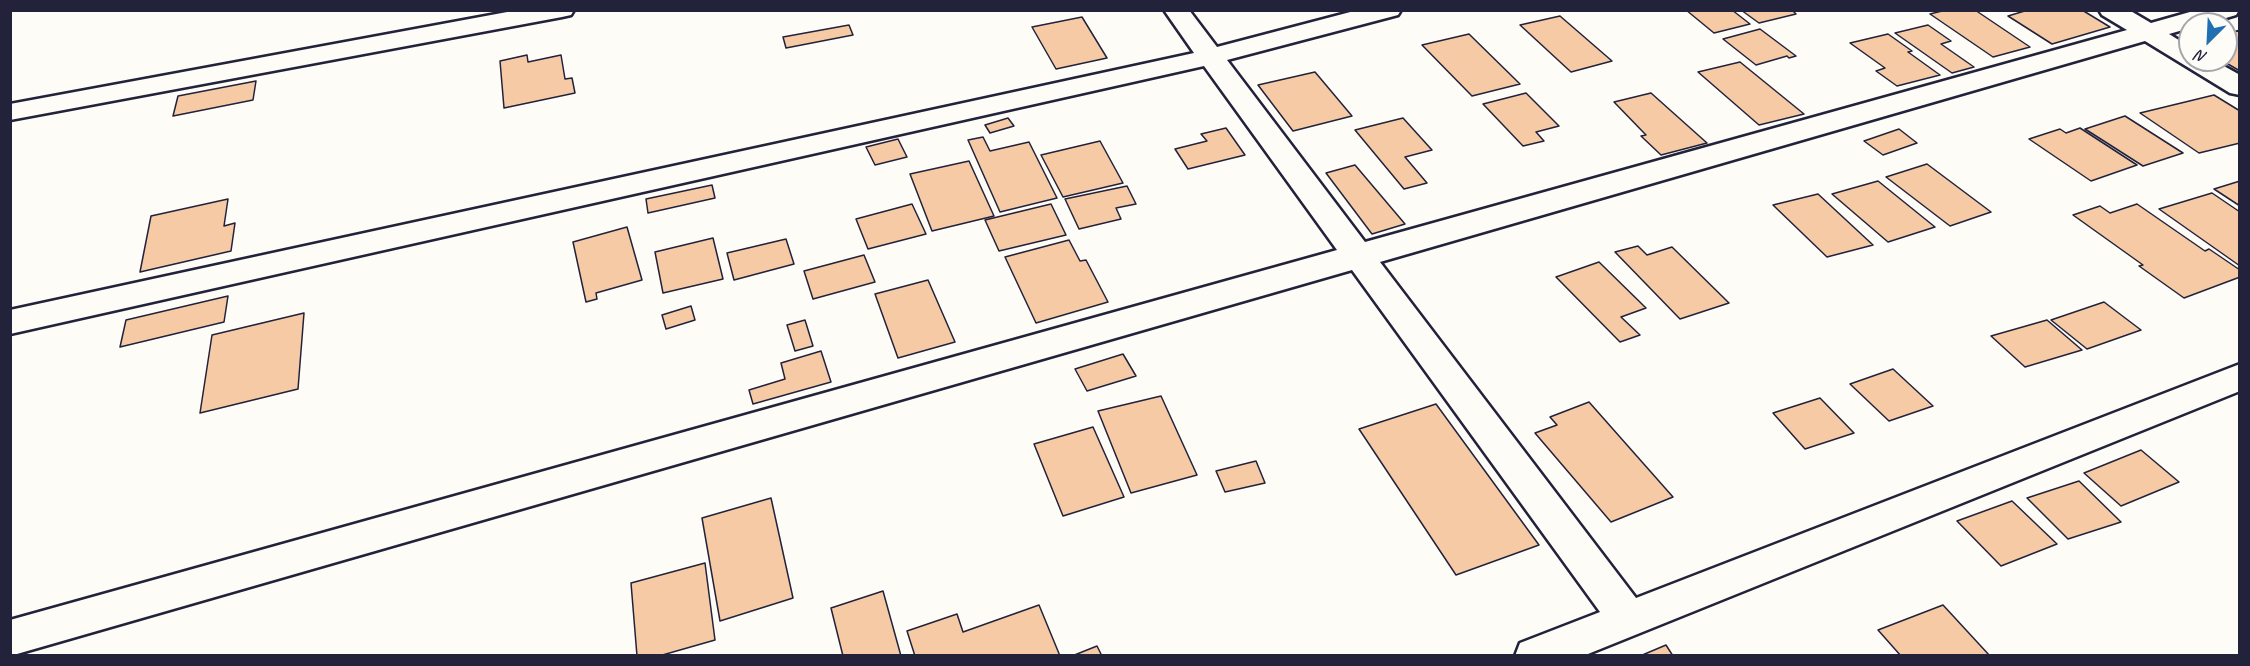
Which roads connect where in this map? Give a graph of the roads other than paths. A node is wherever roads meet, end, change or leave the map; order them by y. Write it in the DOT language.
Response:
graph roads {
  1 [pos="562,10"];
  2 [pos="1176,10"];
  3 [pos="1389,10"];
  4 [pos="2111,10"];
  5 [pos="2227,10"];
  6 [pos="2148,33"];
  7 [pos="2178,51"];
  8 [pos="1210,57"];
  9 [pos="2214,72"];
  10 [pos="2240,87"];
  11 [pos="10,112"];
  12 [pos="1360,256"];
  13 [pos="10,322"];
  14 [pos="2240,377"];
  15 [pos="1629,620"];
  16 [pos="10,638"];
  17 [pos="1535,656"];
  1 -- 11 [label="street"];
  2 -- 8 [label="street"];
  3 -- 8 [label="street"];
  4 -- 6 [label="street"];
  5 -- 6 [label="street"];
  6 -- 7 [label="street"];
  6 -- 12 [label="street"];
  8 -- 12 [label="street"];
  8 -- 13 [label="street"];
  9 -- 10 [label="street"];
  12 -- 15 [label="street"];
  12 -- 16 [label="street"];
  14 -- 15 [label="street"];
  15 -- 17 [label="street"];
}
